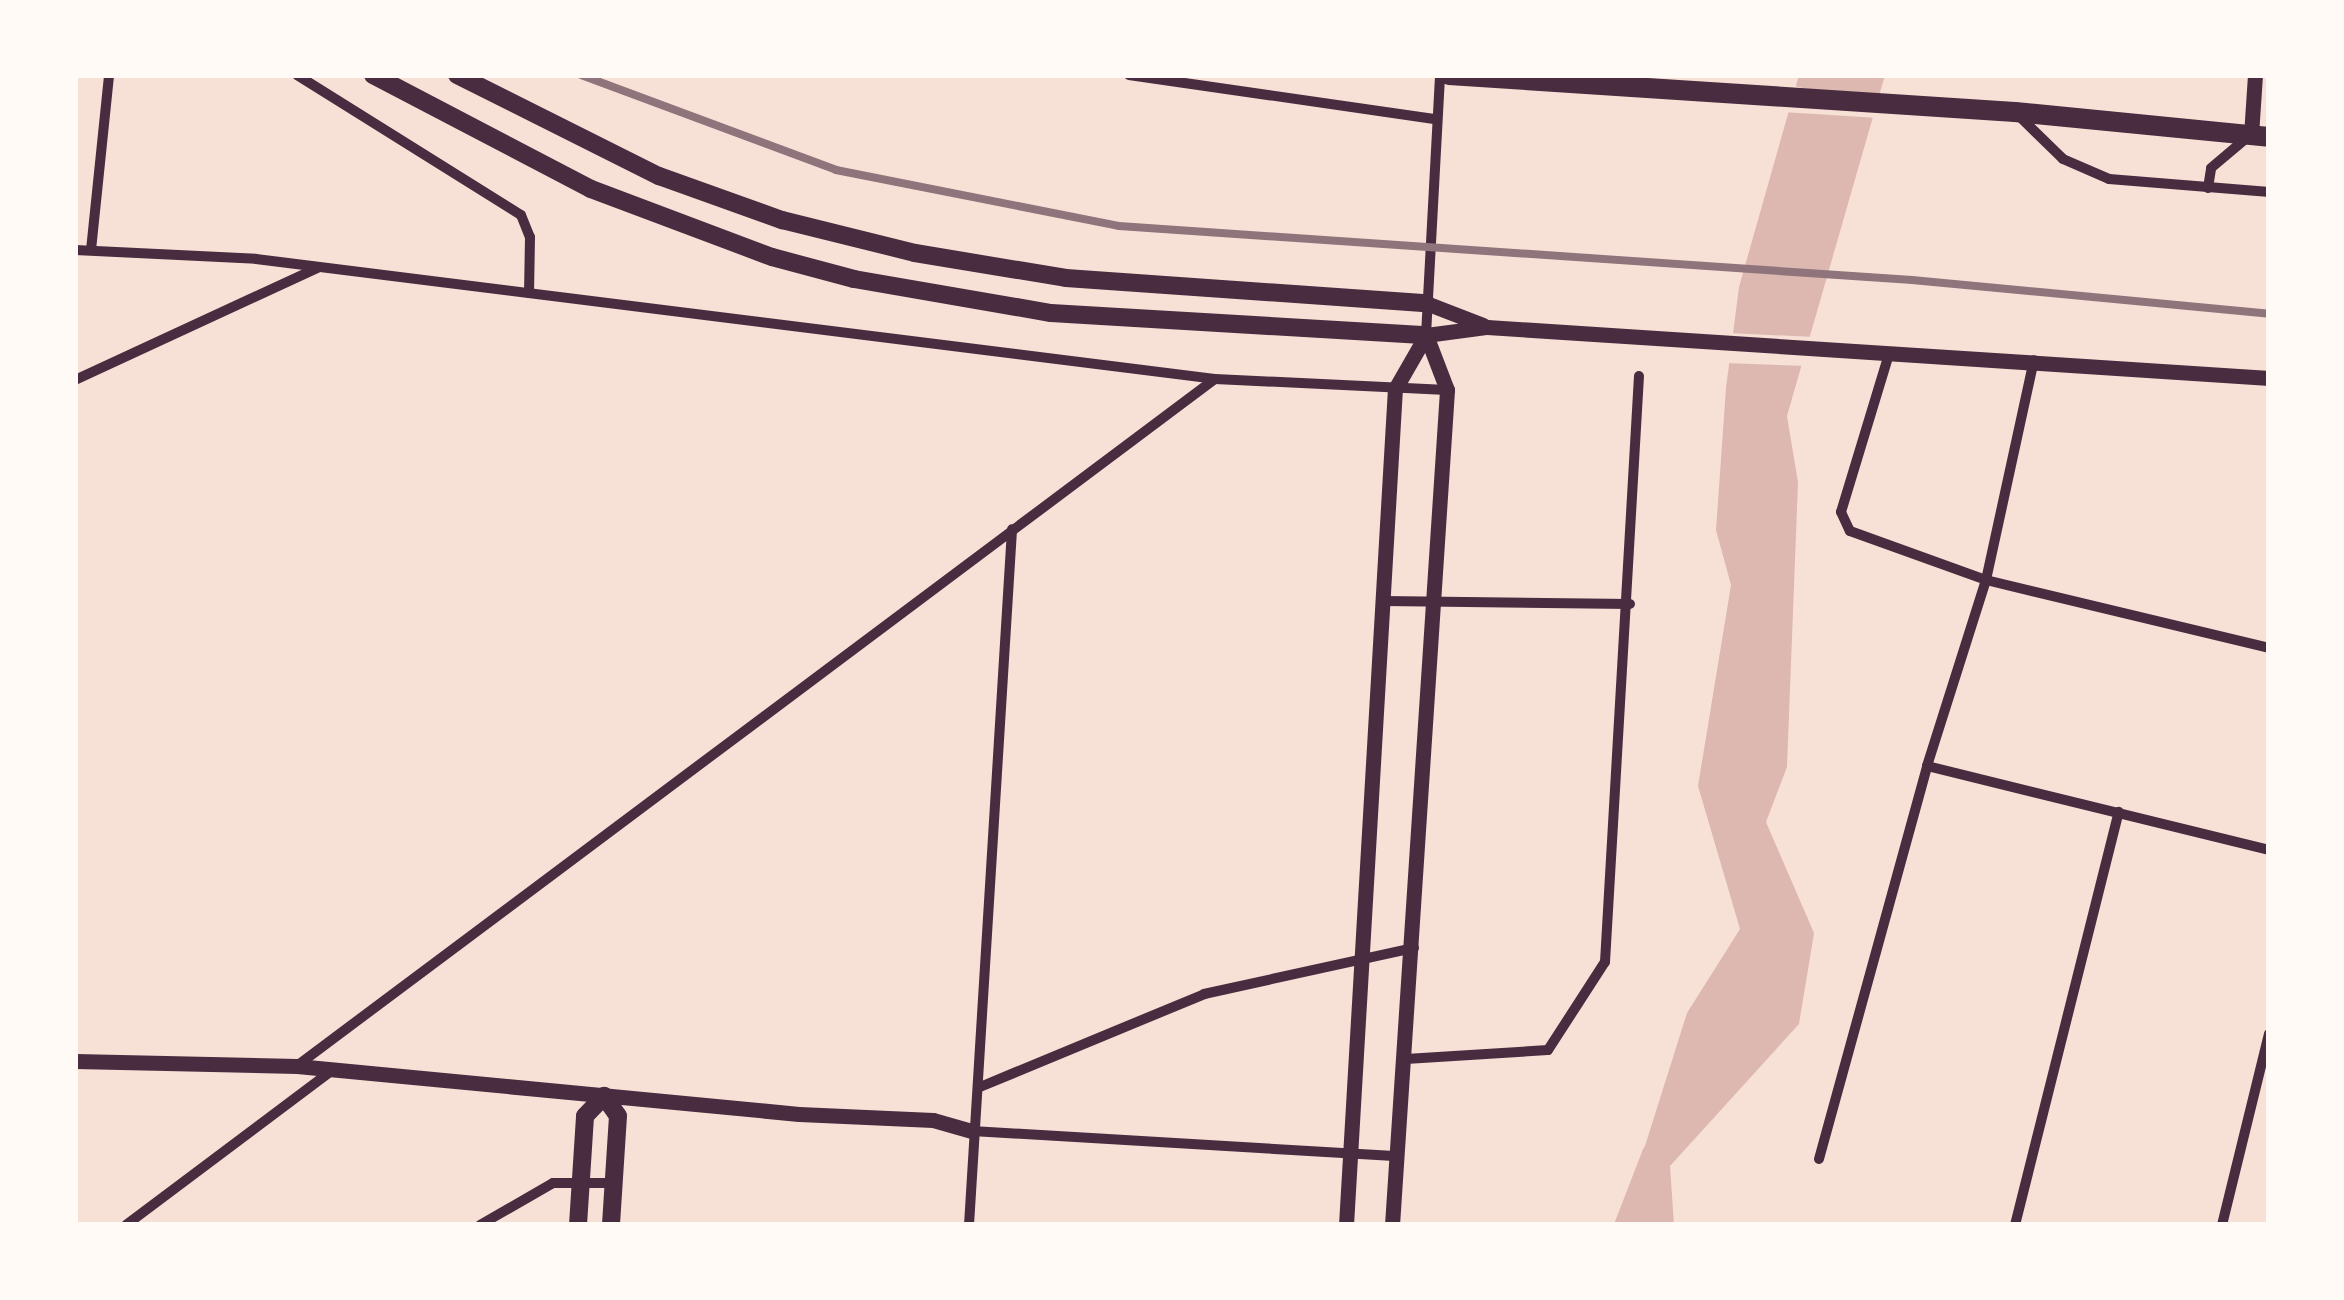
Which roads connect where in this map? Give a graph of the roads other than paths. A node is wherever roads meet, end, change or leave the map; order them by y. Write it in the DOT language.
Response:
graph roads {
  1 [pos="108,75"];
  2 [pos="297,75"];
  3 [pos="373,75"];
  4 [pos="457,75"];
  5 [pos="1130,75"];
  6 [pos="1440,75"];
  7 [pos="1449,75"];
  8 [pos="2259,80"];
  9 [pos="2016,112"];
  10 [pos="1436,119"];
  11 [pos="2260,136"];
  12 [pos="2208,188"];
  13 [pos="2269,192"];
  14 [pos="75,250"];
  15 [pos="91,250"];
  16 [pos="318,268"];
  17 [pos="529,293"];
  18 [pos="1426,304"];
  19 [pos="1487,326"];
  20 [pos="1426,335"];
  21 [pos="1889,354"];
  22 [pos="2034,360"];
  23 [pos="1639,376"];
  24 [pos="2269,378"];
  25 [pos="1215,379"];
  26 [pos="75,380"];
  27 [pos="1395,389"];
  28 [pos="1447,390"];
  29 [pos="1012,529"];
  30 [pos="1986,580"];
  31 [pos="1433,600"];
  32 [pos="1384,601"];
  33 [pos="1630,604"];
  34 [pos="2269,648"];
  35 [pos="1927,766"];
  36 [pos="2119,812"];
  37 [pos="2269,850"];
  38 [pos="1414,948"];
  39 [pos="1365,956"];
  40 [pos="2269,1034"];
  41 [pos="1406,1059"];
  42 [pos="77,1063"];
  43 [pos="297,1066"];
  44 [pos="330,1072"];
  45 [pos="980,1087"];
  46 [pos="604,1096"];
  47 [pos="972,1131"];
  48 [pos="1350,1153"];
  49 [pos="1398,1156"];
  50 [pos="1819,1159"];
  51 [pos="580,1182"];
  52 [pos="614,1183"];
  53 [pos="126,1225"];
  54 [pos="480,1225"];
  55 [pos="578,1225"];
  56 [pos="611,1225"];
  57 [pos="968,1225"];
  58 [pos="1346,1225"];
  59 [pos="1392,1225"];
  60 [pos="2015,1225"];
  61 [pos="2222,1225"];
  1 -- 15 [label="street"];
  2 -- 17 [label="street"];
  3 -- 20 [label="main road"];
  4 -- 18 [label="main road"];
  5 -- 10 [label="street"];
  6 -- 10 [label="street"];
  7 -- 9 [label="highway"];
  8 -- 11 [label="street"];
  9 -- 11 [label="highway"];
  9 -- 12 [label="street"];
  10 -- 18 [label="street"];
  11 -- 12 [label="street"];
  12 -- 13 [label="street"];
  14 -- 15 [label="street"];
  15 -- 16 [label="street"];
  16 -- 17 [label="street"];
  16 -- 26 [label="street"];
  17 -- 25 [label="street"];
  18 -- 19 [label="street"];
  18 -- 20 [label="street"];
  19 -- 20 [label="street"];
  19 -- 21 [label="street"];
  20 -- 27 [label="street"];
  20 -- 28 [label="street"];
  21 -- 22 [label="street"];
  21 -- 30 [label="street"];
  22 -- 24 [label="street"];
  22 -- 30 [label="street"];
  23 -- 33 [label="street"];
  25 -- 27 [label="street"];
  25 -- 29 [label="street"];
  27 -- 28 [label="street"];
  27 -- 32 [label="street"];
  28 -- 31 [label="street"];
  29 -- 43 [label="street"];
  29 -- 45 [label="street"];
  30 -- 34 [label="street"];
  30 -- 35 [label="street"];
  31 -- 32 [label="street"];
  31 -- 33 [label="street"];
  31 -- 38 [label="street"];
  32 -- 39 [label="street"];
  33 -- 41 [label="street"];
  35 -- 36 [label="street"];
  35 -- 50 [label="street"];
  36 -- 37 [label="street"];
  36 -- 60 [label="street"];
  38 -- 39 [label="street"];
  38 -- 41 [label="street"];
  39 -- 45 [label="street"];
  39 -- 48 [label="street"];
  40 -- 61 [label="street"];
  41 -- 49 [label="street"];
  42 -- 43 [label="street"];
  43 -- 44 [label="street"];
  44 -- 46 [label="street"];
  44 -- 53 [label="street"];
  45 -- 47 [label="street"];
  46 -- 47 [label="street"];
  46 -- 51 [label="main road"];
  46 -- 52 [label="main road"];
  47 -- 48 [label="street"];
  47 -- 57 [label="street"];
  48 -- 49 [label="street"];
  48 -- 58 [label="street"];
  49 -- 59 [label="street"];
  51 -- 52 [label="street"];
  51 -- 54 [label="street"];
  51 -- 55 [label="main road"];
  52 -- 56 [label="main road"];
}
